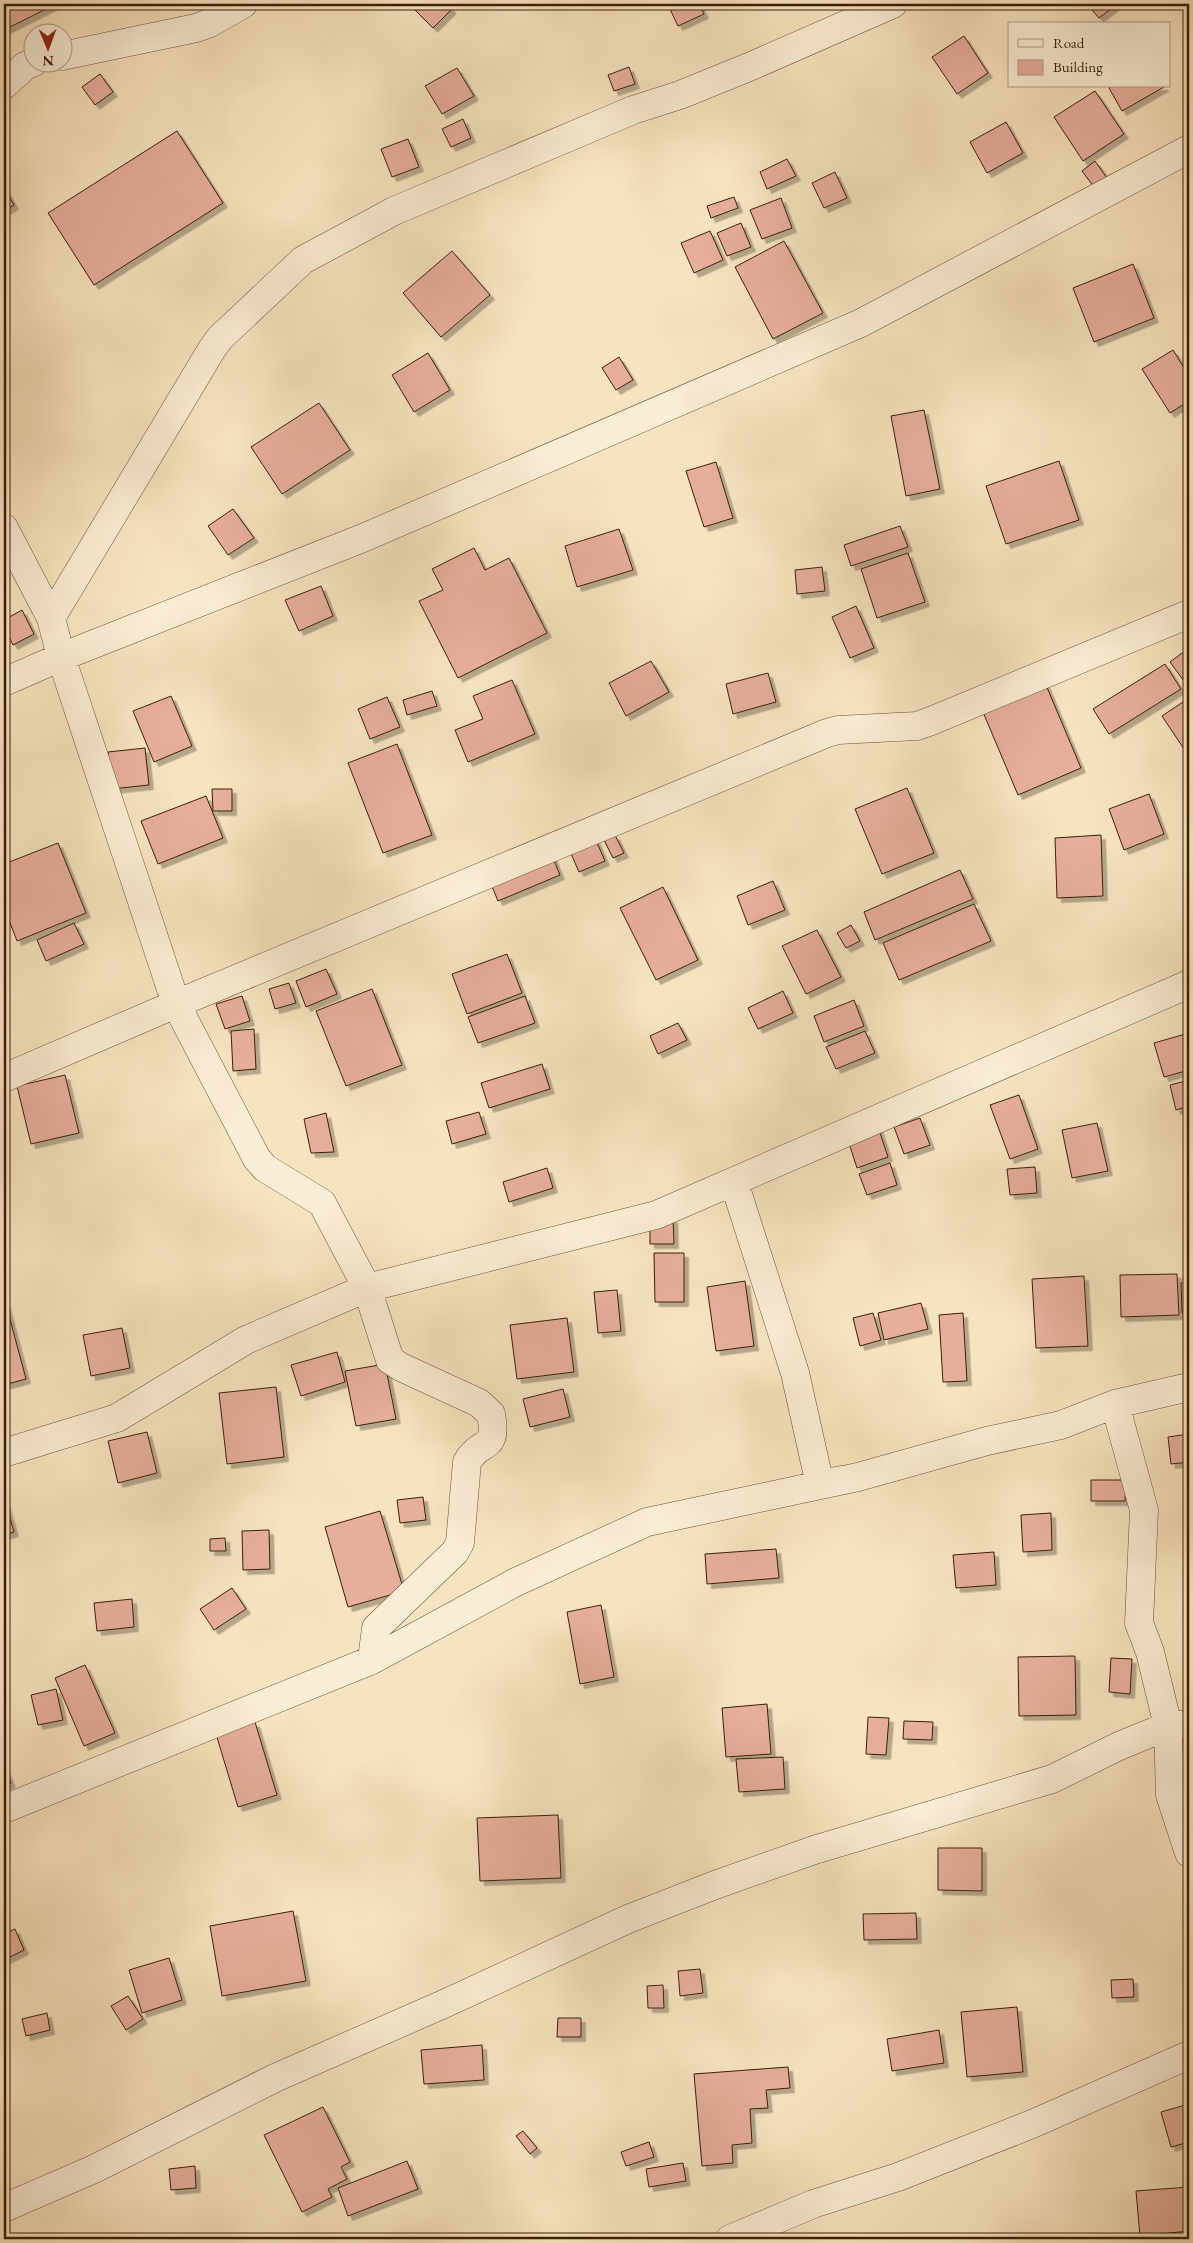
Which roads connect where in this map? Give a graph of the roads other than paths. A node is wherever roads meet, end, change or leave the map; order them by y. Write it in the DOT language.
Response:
graph roads {
  1 [pos="243,4"];
  2 [pos="893,4"];
  3 [pos="72,54"];
  4 [pos="22,69"];
  5 [pos="4,85"];
  6 [pos="1189,149"];
  7 [pos="4,528"];
  8 [pos="1189,614"];
  9 [pos="51,618"];
  10 [pos="61,657"];
  11 [pos="4,682"];
  12 [pos="1189,984"];
  13 [pos="176,1004"];
  14 [pos="4,1078"];
  15 [pos="734,1182"];
  16 [pos="367,1288"];
  17 [pos="1189,1387"];
  18 [pos="1115,1404"];
  19 [pos="4,1453"];
  20 [pos="858,1477"];
  21 [pos="372,1660"];
  22 [pos="1179,1725"];
  23 [pos="4,1809"];
  24 [pos="1189,1853"];
  25 [pos="1189,2055"];
  26 [pos="4,2208"];
  27 [pos="730,2239"];
  1 -- 3 [label="street"];
  2 -- 9 [label="street"];
  4 -- 5 [label="street"];
  6 -- 10 [label="street"];
  7 -- 9 [label="street"];
  8 -- 13 [label="street"];
  9 -- 10 [label="street"];
  10 -- 11 [label="street"];
  10 -- 13 [label="street"];
  12 -- 15 [label="street"];
  13 -- 14 [label="street"];
  13 -- 16 [label="street"];
  15 -- 16 [label="street"];
  15 -- 20 [label="street"];
  16 -- 19 [label="street"];
  16 -- 21 [label="street"];
  17 -- 18 [label="street"];
  18 -- 20 [label="street"];
  18 -- 22 [label="street"];
  20 -- 21 [label="street"];
  21 -- 23 [label="street"];
  22 -- 24 [label="street"];
  22 -- 26 [label="street"];
  25 -- 27 [label="street"];
}
